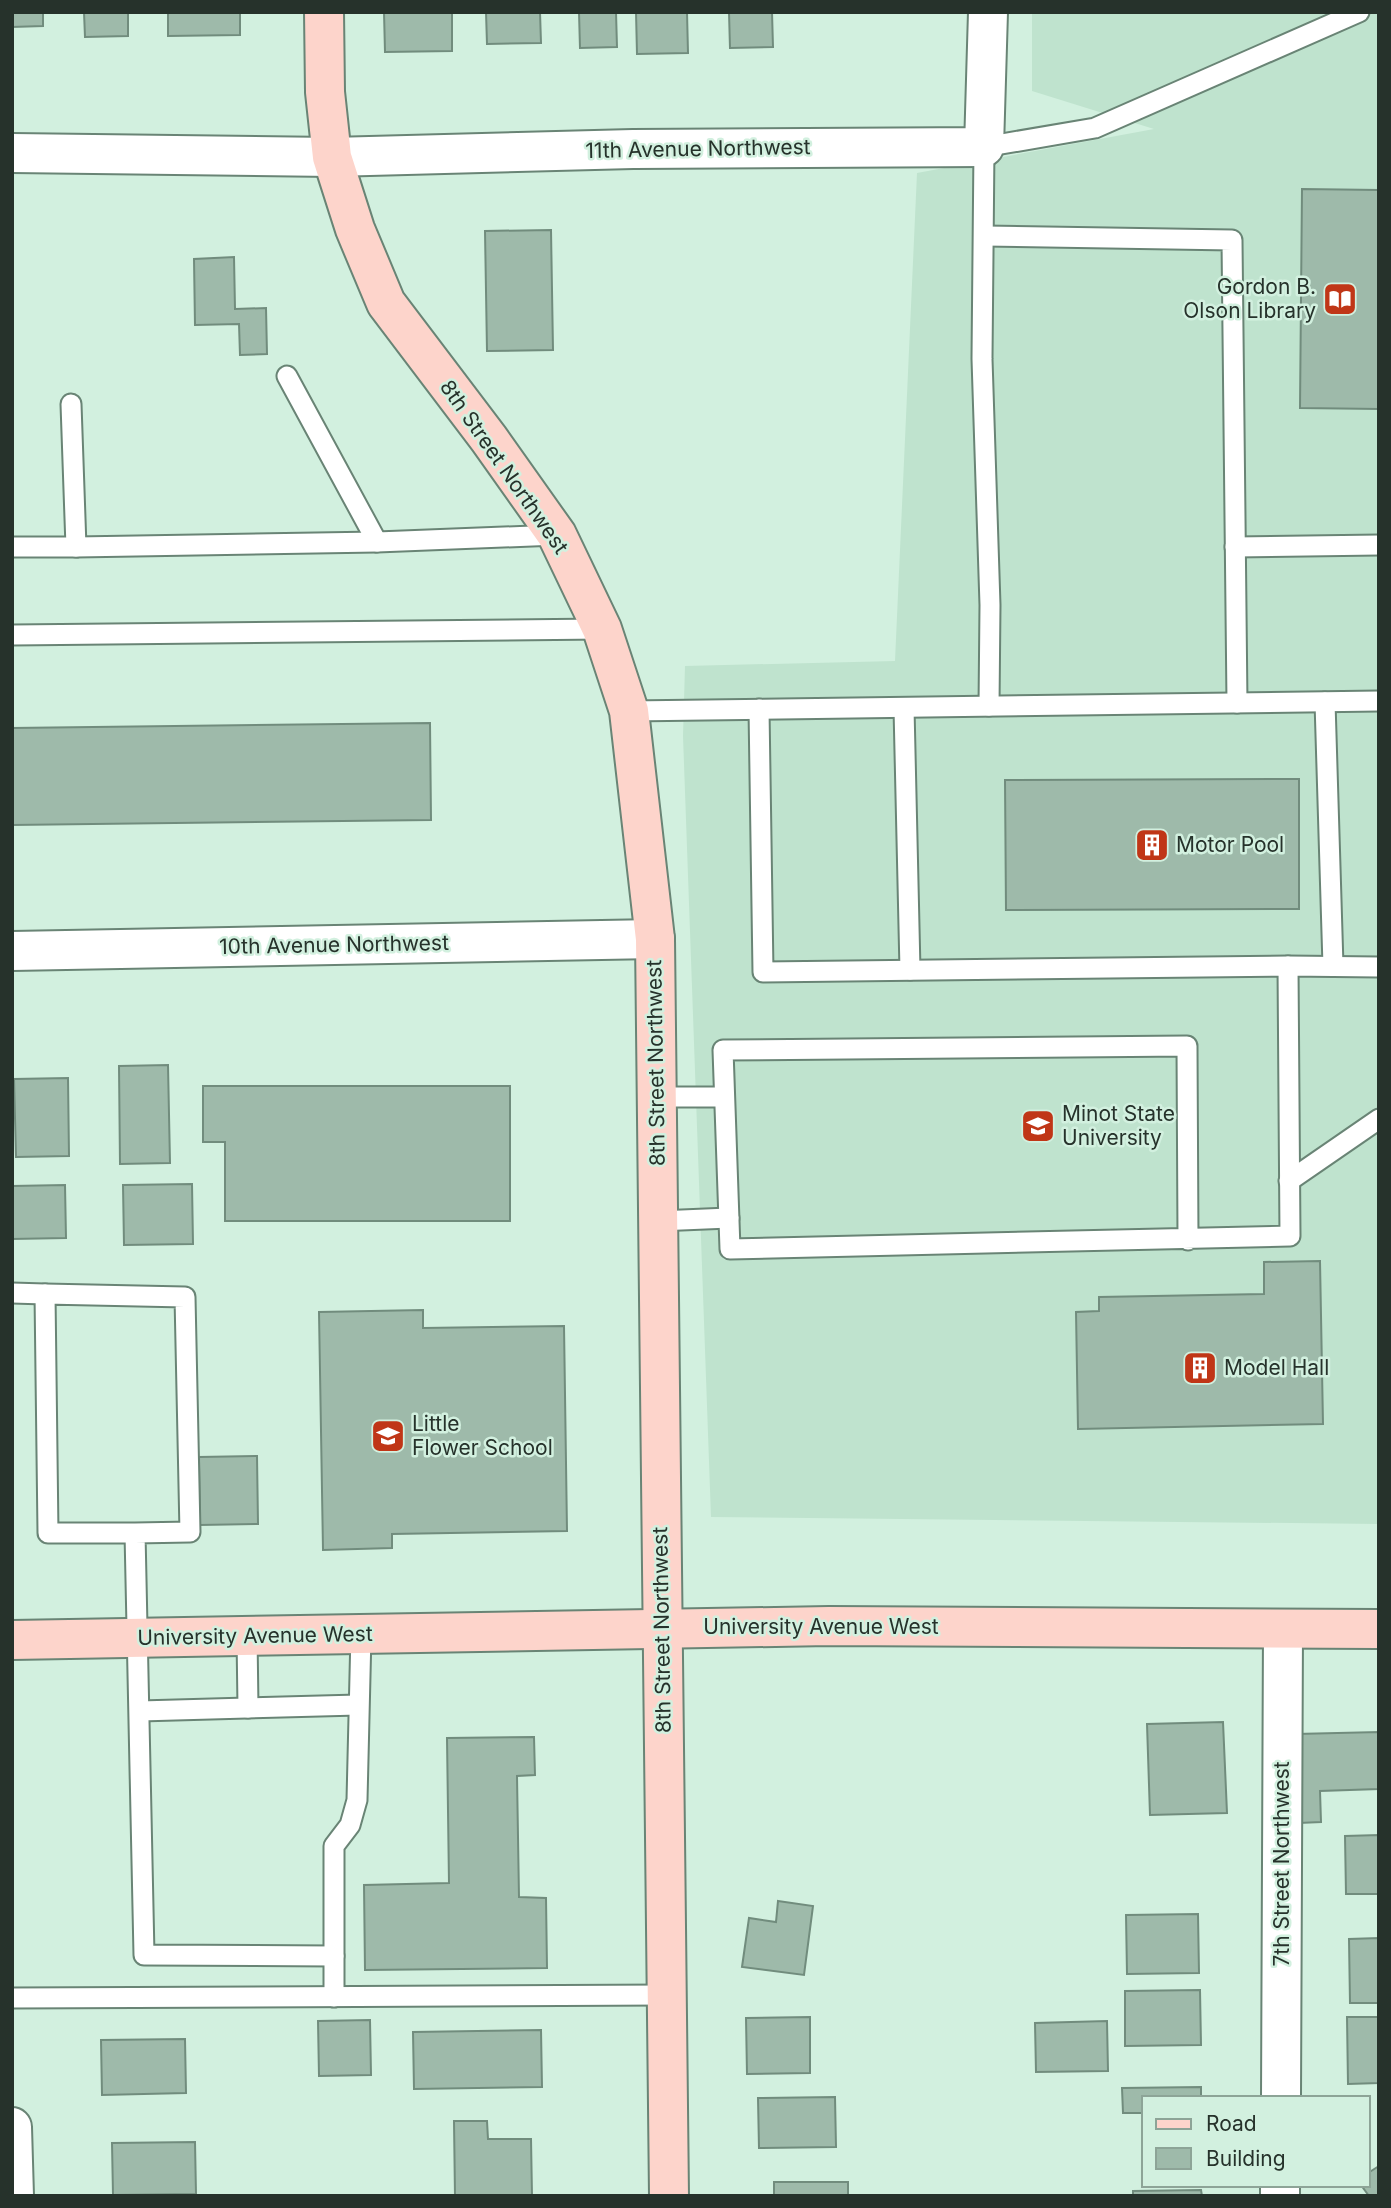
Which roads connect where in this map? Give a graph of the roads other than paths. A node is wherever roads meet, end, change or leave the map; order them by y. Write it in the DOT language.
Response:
graph roads {
  1 [pos="324,12"];
  2 [pos="988,12"];
  3 [pos="1359,12"];
  4 [pos="984,147"];
  5 [pos="12,153"];
  6 [pos="332,157"];
  7 [pos="985,236"];
  8 [pos="286,376"];
  9 [pos="71,404"];
  10 [pos="557,535"];
  11 [pos="377,542"];
  12 [pos="1379,545"];
  13 [pos="12,547"];
  14 [pos="76,547"];
  15 [pos="1236,547"];
  16 [pos="602,629"];
  17 [pos="12,635"];
  18 [pos="1379,701"];
  19 [pos="1325,702"];
  20 [pos="1237,703"];
  21 [pos="989,706"];
  22 [pos="904,708"];
  23 [pos="759,709"];
  24 [pos="629,711"];
  25 [pos="655,939"];
  26 [pos="12,951"];
  27 [pos="1288,966"];
  28 [pos="1333,966"];
  29 [pos="1379,967"];
  30 [pos="910,970"];
  31 [pos="656,1097"];
  32 [pos="724,1097"];
  33 [pos="1379,1119"];
  34 [pos="1289,1181"];
  35 [pos="729,1218"];
  36 [pos="658,1221"];
  37 [pos="1188,1240"];
  38 [pos="12,1293"];
  39 [pos="45,1294"];
  40 [pos="135,1533"];
  41 [pos="662,1628"];
  42 [pos="1379,1629"];
  43 [pos="1283,1630"];
  44 [pos="361,1634"];
  45 [pos="247,1636"];
  46 [pos="138,1638"];
  47 [pos="12,1640"];
  48 [pos="359,1705"];
  49 [pos="248,1708"];
  50 [pos="140,1711"];
  51 [pos="334,1956"];
  52 [pos="666,1995"];
  53 [pos="334,1997"];
  54 [pos="12,1998"];
  55 [pos="1281,2096"];
  56 [pos="12,2127"];
  57 [pos="14,2196"];
  58 [pos="668,2196"];
  1 -- 6 [label="street, 8th Street Northwest"];
  2 -- 4 [label="street"];
  3 -- 4 [label="lane, 11th Avenue Northwest"];
  4 -- 6 [label="street, 11th Avenue Northwest"];
  4 -- 7 [label="lane"];
  5 -- 6 [label="street, 11th Avenue Northwest"];
  6 -- 10 [label="street, 8th Street Northwest"];
  7 -- 15 [label="lane"];
  7 -- 21 [label="lane"];
  8 -- 11 [label="lane"];
  9 -- 14 [label="lane"];
  10 -- 11 [label="lane"];
  10 -- 16 [label="street, 8th Street Northwest"];
  11 -- 14 [label="lane"];
  12 -- 15 [label="lane"];
  13 -- 14 [label="lane"];
  15 -- 20 [label="lane"];
  16 -- 17 [label="lane"];
  16 -- 24 [label="street, 8th Street Northwest"];
  18 -- 19 [label="lane"];
  19 -- 20 [label="lane"];
  19 -- 28 [label="lane"];
  20 -- 21 [label="lane"];
  21 -- 22 [label="lane"];
  22 -- 23 [label="lane"];
  22 -- 30 [label="lane"];
  23 -- 24 [label="lane"];
  23 -- 30 [label="lane"];
  24 -- 25 [label="street, 8th Street Northwest"];
  25 -- 26 [label="street, 10th Avenue Northwest"];
  25 -- 31 [label="street, 8th Street Northwest"];
  27 -- 28 [label="lane"];
  27 -- 30 [label="lane"];
  27 -- 34 [label="lane"];
  28 -- 29 [label="lane"];
  31 -- 32 [label="lane"];
  31 -- 36 [label="street, 8th Street Northwest"];
  32 -- 35 [label="lane"];
  32 -- 37 [label="lane"];
  33 -- 34 [label="lane"];
  34 -- 37 [label="lane"];
  35 -- 36 [label="lane"];
  35 -- 37 [label="lane"];
  36 -- 41 [label="street, 8th Street Northwest"];
  38 -- 39 [label="lane"];
  39 -- 40 [label="lane"];
  39 -- 40 [label="lane"];
  40 -- 46 [label="lane"];
  41 -- 43 [label="street, University Avenue West"];
  41 -- 44 [label="street, University Avenue West"];
  41 -- 52 [label="street, 8th Street Northwest"];
  42 -- 43 [label="street, University Avenue West"];
  43 -- 55 [label="street, 7th Street Northwest"];
  44 -- 45 [label="street, University Avenue West"];
  44 -- 48 [label="lane"];
  45 -- 46 [label="street, University Avenue West"];
  45 -- 49 [label="lane"];
  46 -- 47 [label="street, University Avenue West"];
  46 -- 50 [label="lane"];
  48 -- 49 [label="lane"];
  48 -- 51 [label="lane"];
  49 -- 50 [label="lane"];
  50 -- 51 [label="lane"];
  51 -- 53 [label="lane"];
  52 -- 53 [label="lane"];
  52 -- 58 [label="street, 8th Street Northwest"];
  53 -- 54 [label="lane"];
  56 -- 57 [label="street"];
}
